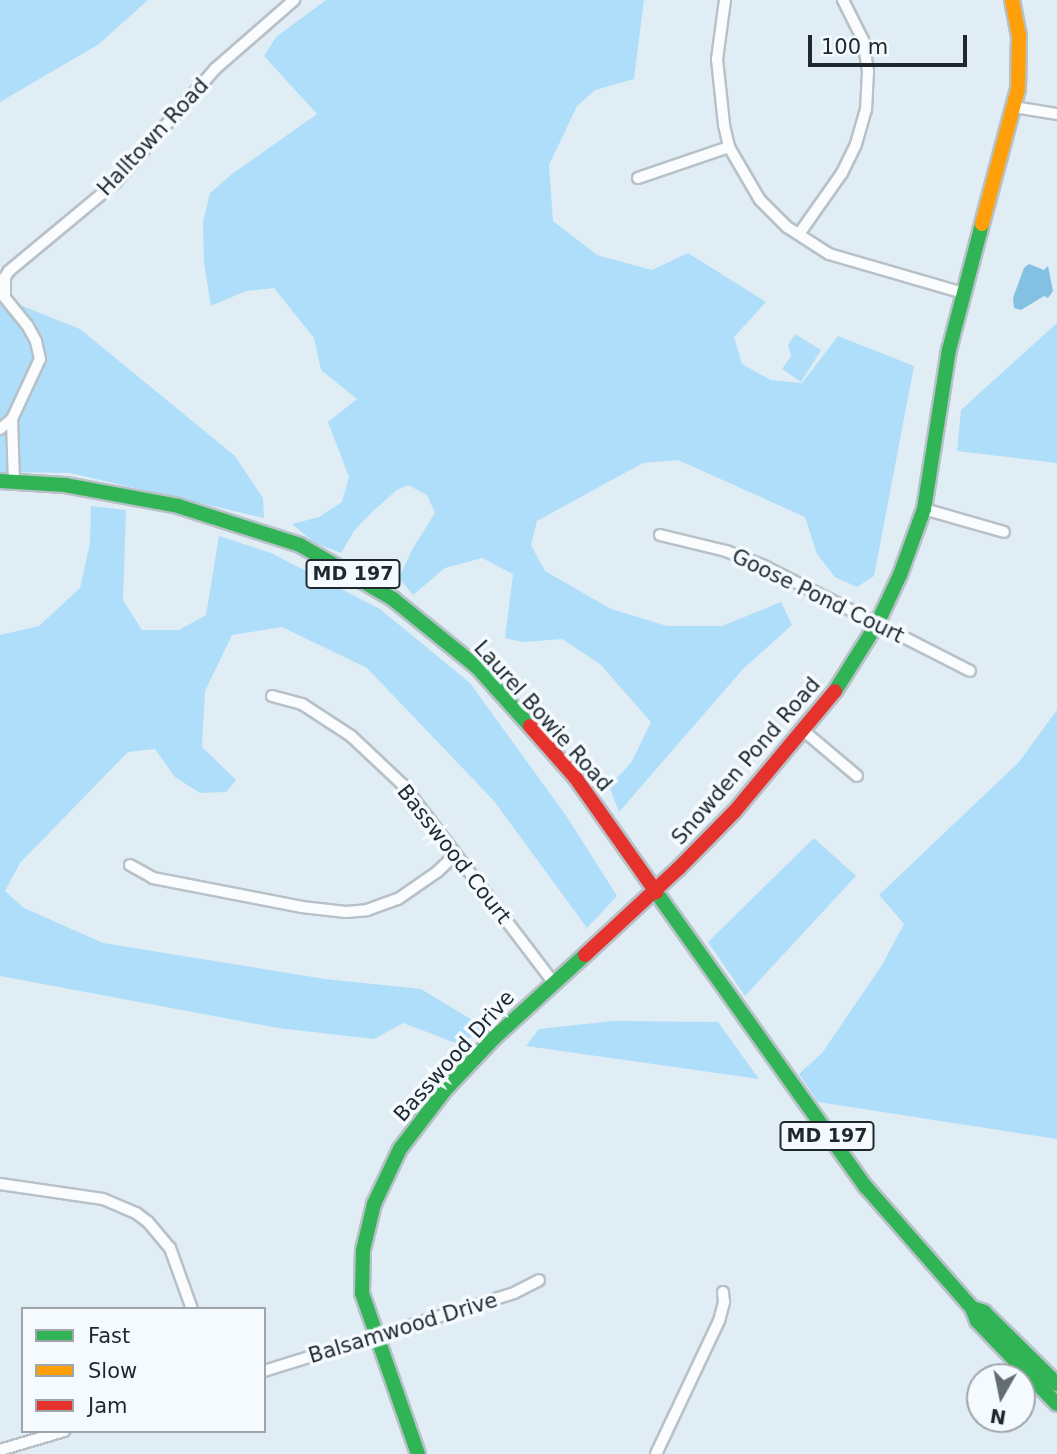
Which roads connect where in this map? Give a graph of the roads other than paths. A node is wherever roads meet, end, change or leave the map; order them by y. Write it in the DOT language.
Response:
graph roads {
  1 [pos="294,0"];
  2 [pos="725,0"];
  3 [pos="843,0"];
  4 [pos="1012,0"];
  5 [pos="1014,107"];
  6 [pos="1057,114"];
  7 [pos="729,147"];
  8 [pos="638,178"];
  9 [pos="799,234"];
  10 [pos="963,293"];
  11 [pos="12,419"];
  12 [pos="0,429"];
  13 [pos="7,481"];
  14 [pos="924,509"];
  15 [pos="1004,532"];
  16 [pos="660,535"];
  17 [pos="877,624"];
  18 [pos="970,671"];
  19 [pos="272,696"];
  20 [pos="805,732"];
  21 [pos="857,776"];
  22 [pos="456,855"];
  23 [pos="130,866"];
  24 [pos="655,890"];
  25 [pos="553,982"];
  26 [pos="0,1184"];
  27 [pos="539,1280"];
  28 [pos="723,1292"];
  29 [pos="191,1307"];
  30 [pos="972,1308"];
  31 [pos="376,1337"];
  32 [pos="266,1370"];
  33 [pos="1057,1384"];
  34 [pos="1057,1404"];
  35 [pos="57,1433"];
  36 [pos="0,1450"];
  37 [pos="418,1454"];
  38 [pos="656,1454"];
  1 -- 11 [label="street, Halltown Road"];
  2 -- 7 [label="street"];
  3 -- 9 [label="street"];
  4 -- 5 [label="street, Snowden Pond Road"];
  5 -- 6 [label="street"];
  5 -- 10 [label="street, Snowden Pond Road"];
  7 -- 8 [label="street"];
  7 -- 9 [label="street"];
  9 -- 10 [label="street"];
  10 -- 14 [label="street, Snowden Pond Road"];
  11 -- 12 [label="street, Halltown Road"];
  11 -- 13 [label="street, Halltown Road"];
  13 -- 24 [label="street, Laurel Bowie Road / MD 197"];
  14 -- 15 [label="street"];
  14 -- 17 [label="street, Snowden Pond Road"];
  16 -- 17 [label="street, Goose Pond Court"];
  17 -- 18 [label="street, Goose Pond Court"];
  17 -- 20 [label="street, Snowden Pond Road"];
  19 -- 22 [label="street, Basswood Court"];
  20 -- 21 [label="street"];
  20 -- 24 [label="street, Snowden Pond Road"];
  22 -- 23 [label="street"];
  22 -- 25 [label="street, Basswood Court"];
  24 -- 25 [label="street, Basswood Drive"];
  24 -- 30 [label="street, Laurel Bowie Road / MD 197"];
  25 -- 31 [label="street, Basswood Drive"];
  26 -- 29 [label="street"];
  27 -- 31 [label="street, Balsamwood Drive"];
  28 -- 38 [label="street"];
  30 -- 33 [label="street, Laurel Bowie Road / MD 197"];
  30 -- 34 [label="street, Laurel Bowie Road / MD 197"];
  31 -- 32 [label="street, Balsamwood Drive"];
  31 -- 37 [label="street, Basswood Drive"];
  35 -- 36 [label="street"];
}
